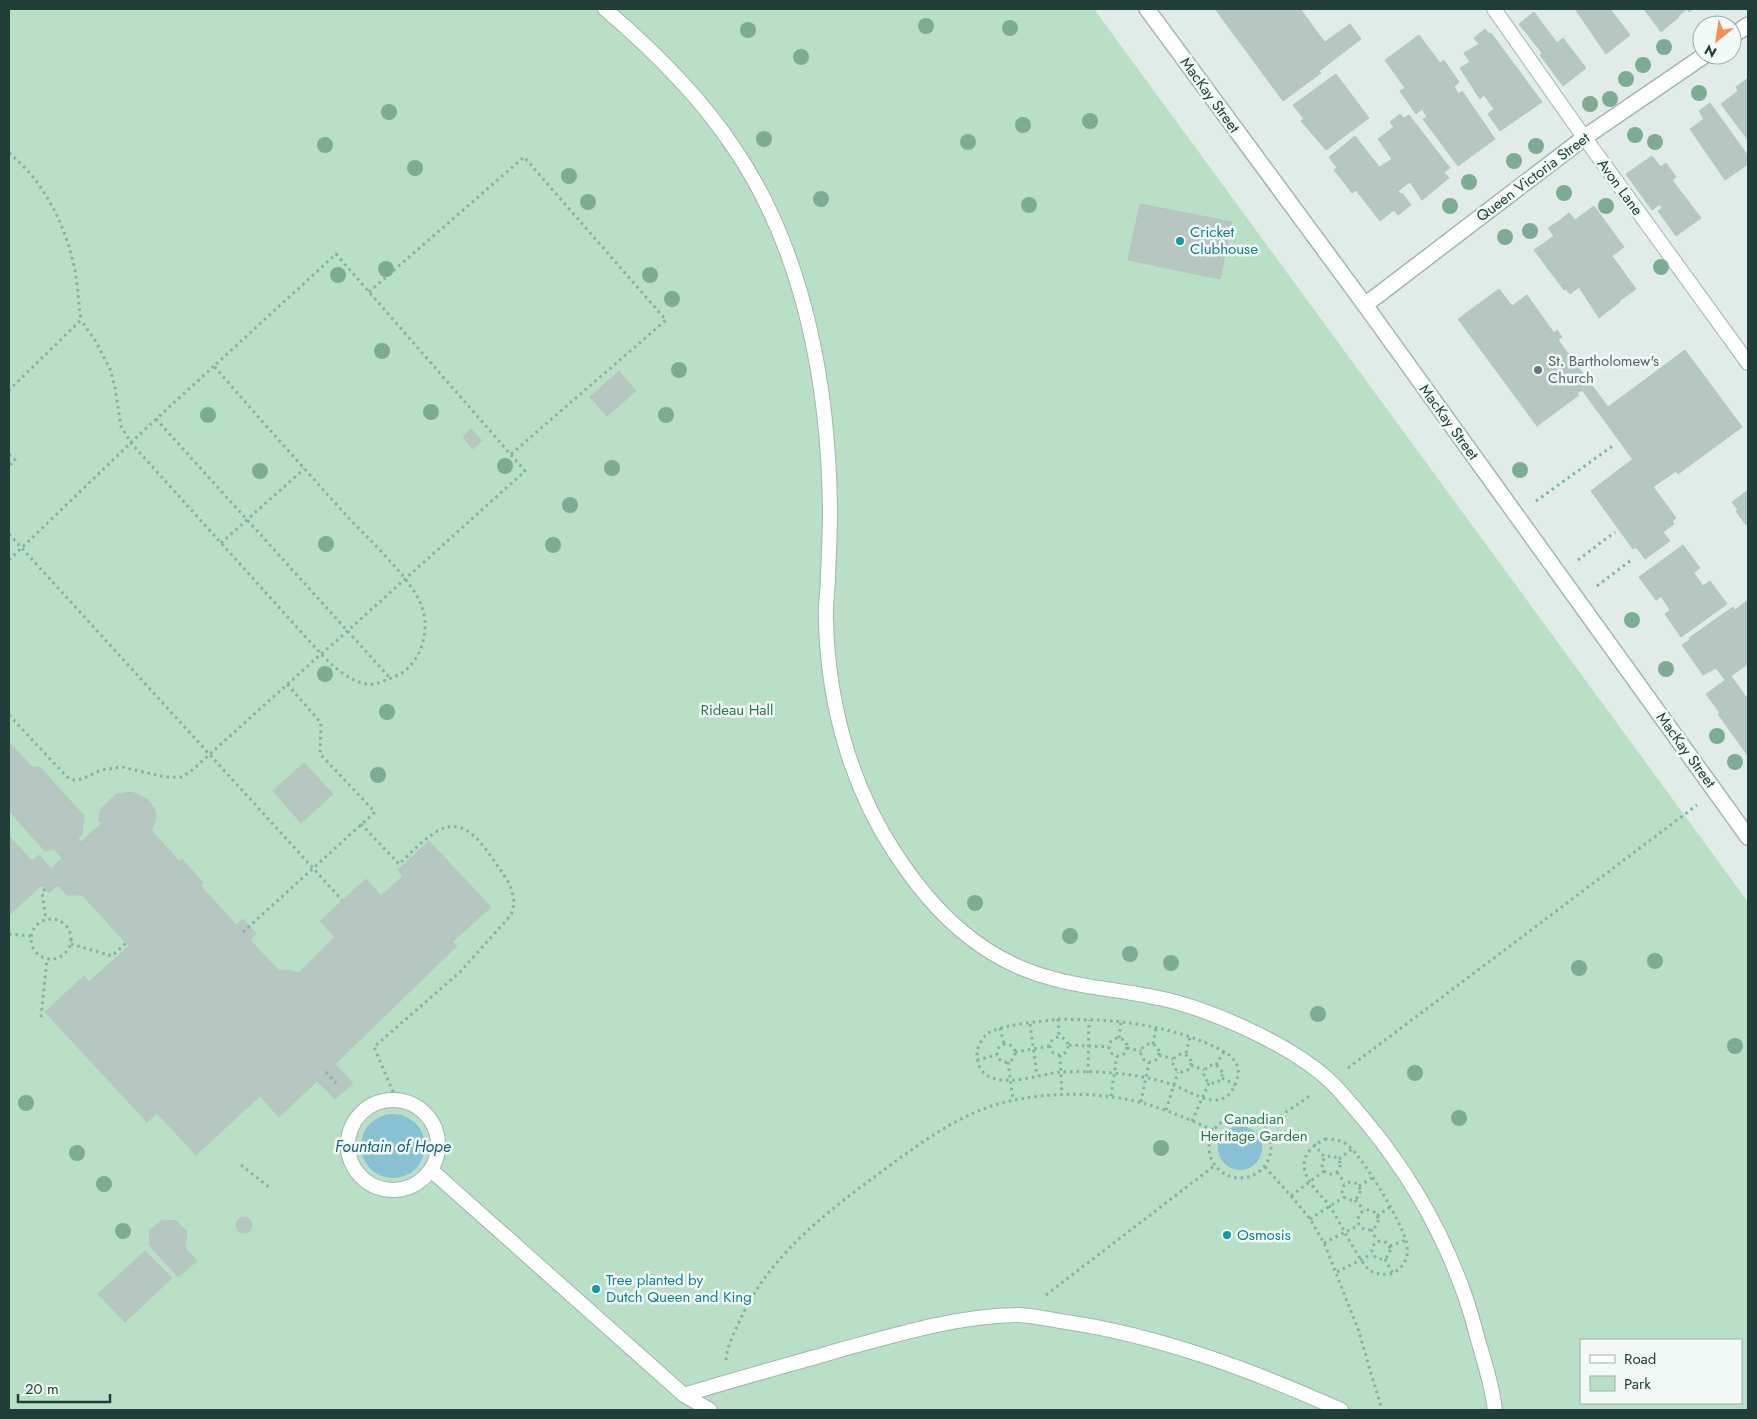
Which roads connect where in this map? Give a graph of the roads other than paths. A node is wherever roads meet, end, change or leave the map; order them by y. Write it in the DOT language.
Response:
graph roads {
  1 [pos="605,9"];
  2 [pos="1146,9"];
  3 [pos="1494,9"];
  4 [pos="1692,63"];
  5 [pos="1585,137"];
  6 [pos="1365,306"];
  7 [pos="1748,364"];
  8 [pos="1748,837"];
  9 [pos="431,1170"];
  10 [pos="684,1396"];
  11 [pos="710,1410"];
  12 [pos="1341,1410"];
  13 [pos="1495,1410"];
  1 -- 13 [label="lane"];
  2 -- 6 [label="street, MacKay Street"];
  3 -- 5 [label="lane, Avon Lane"];
  4 -- 5 [label="street, Queen Victoria Street"];
  5 -- 6 [label="street, Queen Victoria Street"];
  5 -- 7 [label="lane, Avon Lane"];
  6 -- 8 [label="street, MacKay Street"];
  9 -- 9 [label="lane"];
  9 -- 10 [label="lane"];
  10 -- 11 [label="lane"];
  10 -- 12 [label="lane"];
}
